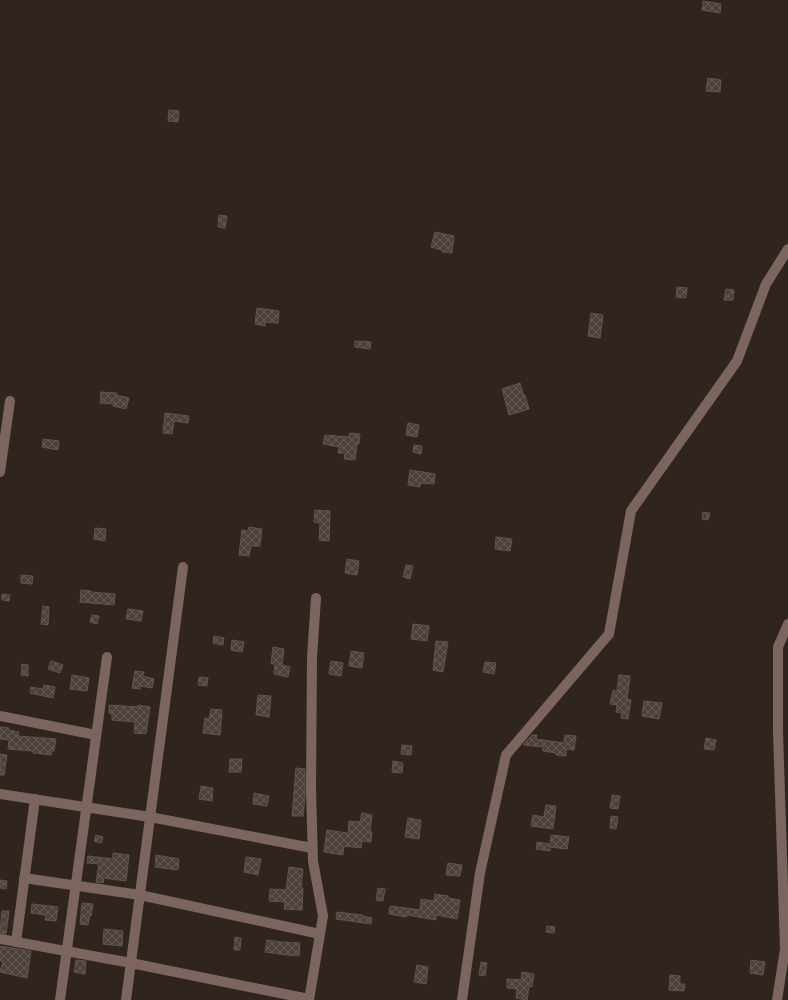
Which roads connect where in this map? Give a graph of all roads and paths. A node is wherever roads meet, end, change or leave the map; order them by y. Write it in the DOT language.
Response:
graph roads {
  1 [pos="788,249"];
  2 [pos="10,402"];
  3 [pos="0,472"];
  4 [pos="183,567"];
  5 [pos="316,598"];
  6 [pos="788,624"];
  7 [pos="106,657"];
  8 [pos="0,716"];
  9 [pos="96,735"];
  10 [pos="0,794"];
  11 [pos="35,799"];
  12 [pos="86,807"];
  13 [pos="150,817"];
  14 [pos="312,848"];
  15 [pos="24,878"];
  16 [pos="76,886"];
  17 [pos="140,895"];
  18 [pos="320,934"];
  19 [pos="0,939"];
  20 [pos="16,942"];
  21 [pos="67,951"];
  22 [pos="131,963"];
  23 [pos="309,999"];
  24 [pos="60,1000"];
  25 [pos="126,1000"];
  26 [pos="462,1000"];
  27 [pos="777,1000"];
  1 -- 26 [label="street"];
  2 -- 3 [label="street"];
  4 -- 13 [label="street"];
  5 -- 14 [label="street"];
  6 -- 27 [label="street"];
  7 -- 9 [label="street"];
  8 -- 9 [label="street"];
  9 -- 12 [label="street"];
  10 -- 11 [label="street"];
  11 -- 12 [label="street"];
  11 -- 15 [label="street"];
  12 -- 13 [label="street"];
  12 -- 16 [label="street"];
  13 -- 14 [label="street"];
  13 -- 17 [label="street"];
  14 -- 18 [label="street"];
  15 -- 16 [label="street"];
  15 -- 20 [label="street"];
  16 -- 17 [label="street"];
  16 -- 21 [label="street"];
  17 -- 18 [label="street"];
  17 -- 22 [label="street"];
  18 -- 23 [label="street"];
  19 -- 20 [label="street"];
  20 -- 21 [label="street"];
  21 -- 22 [label="street"];
  21 -- 24 [label="street"];
  22 -- 23 [label="street"];
  22 -- 25 [label="street"];
}
